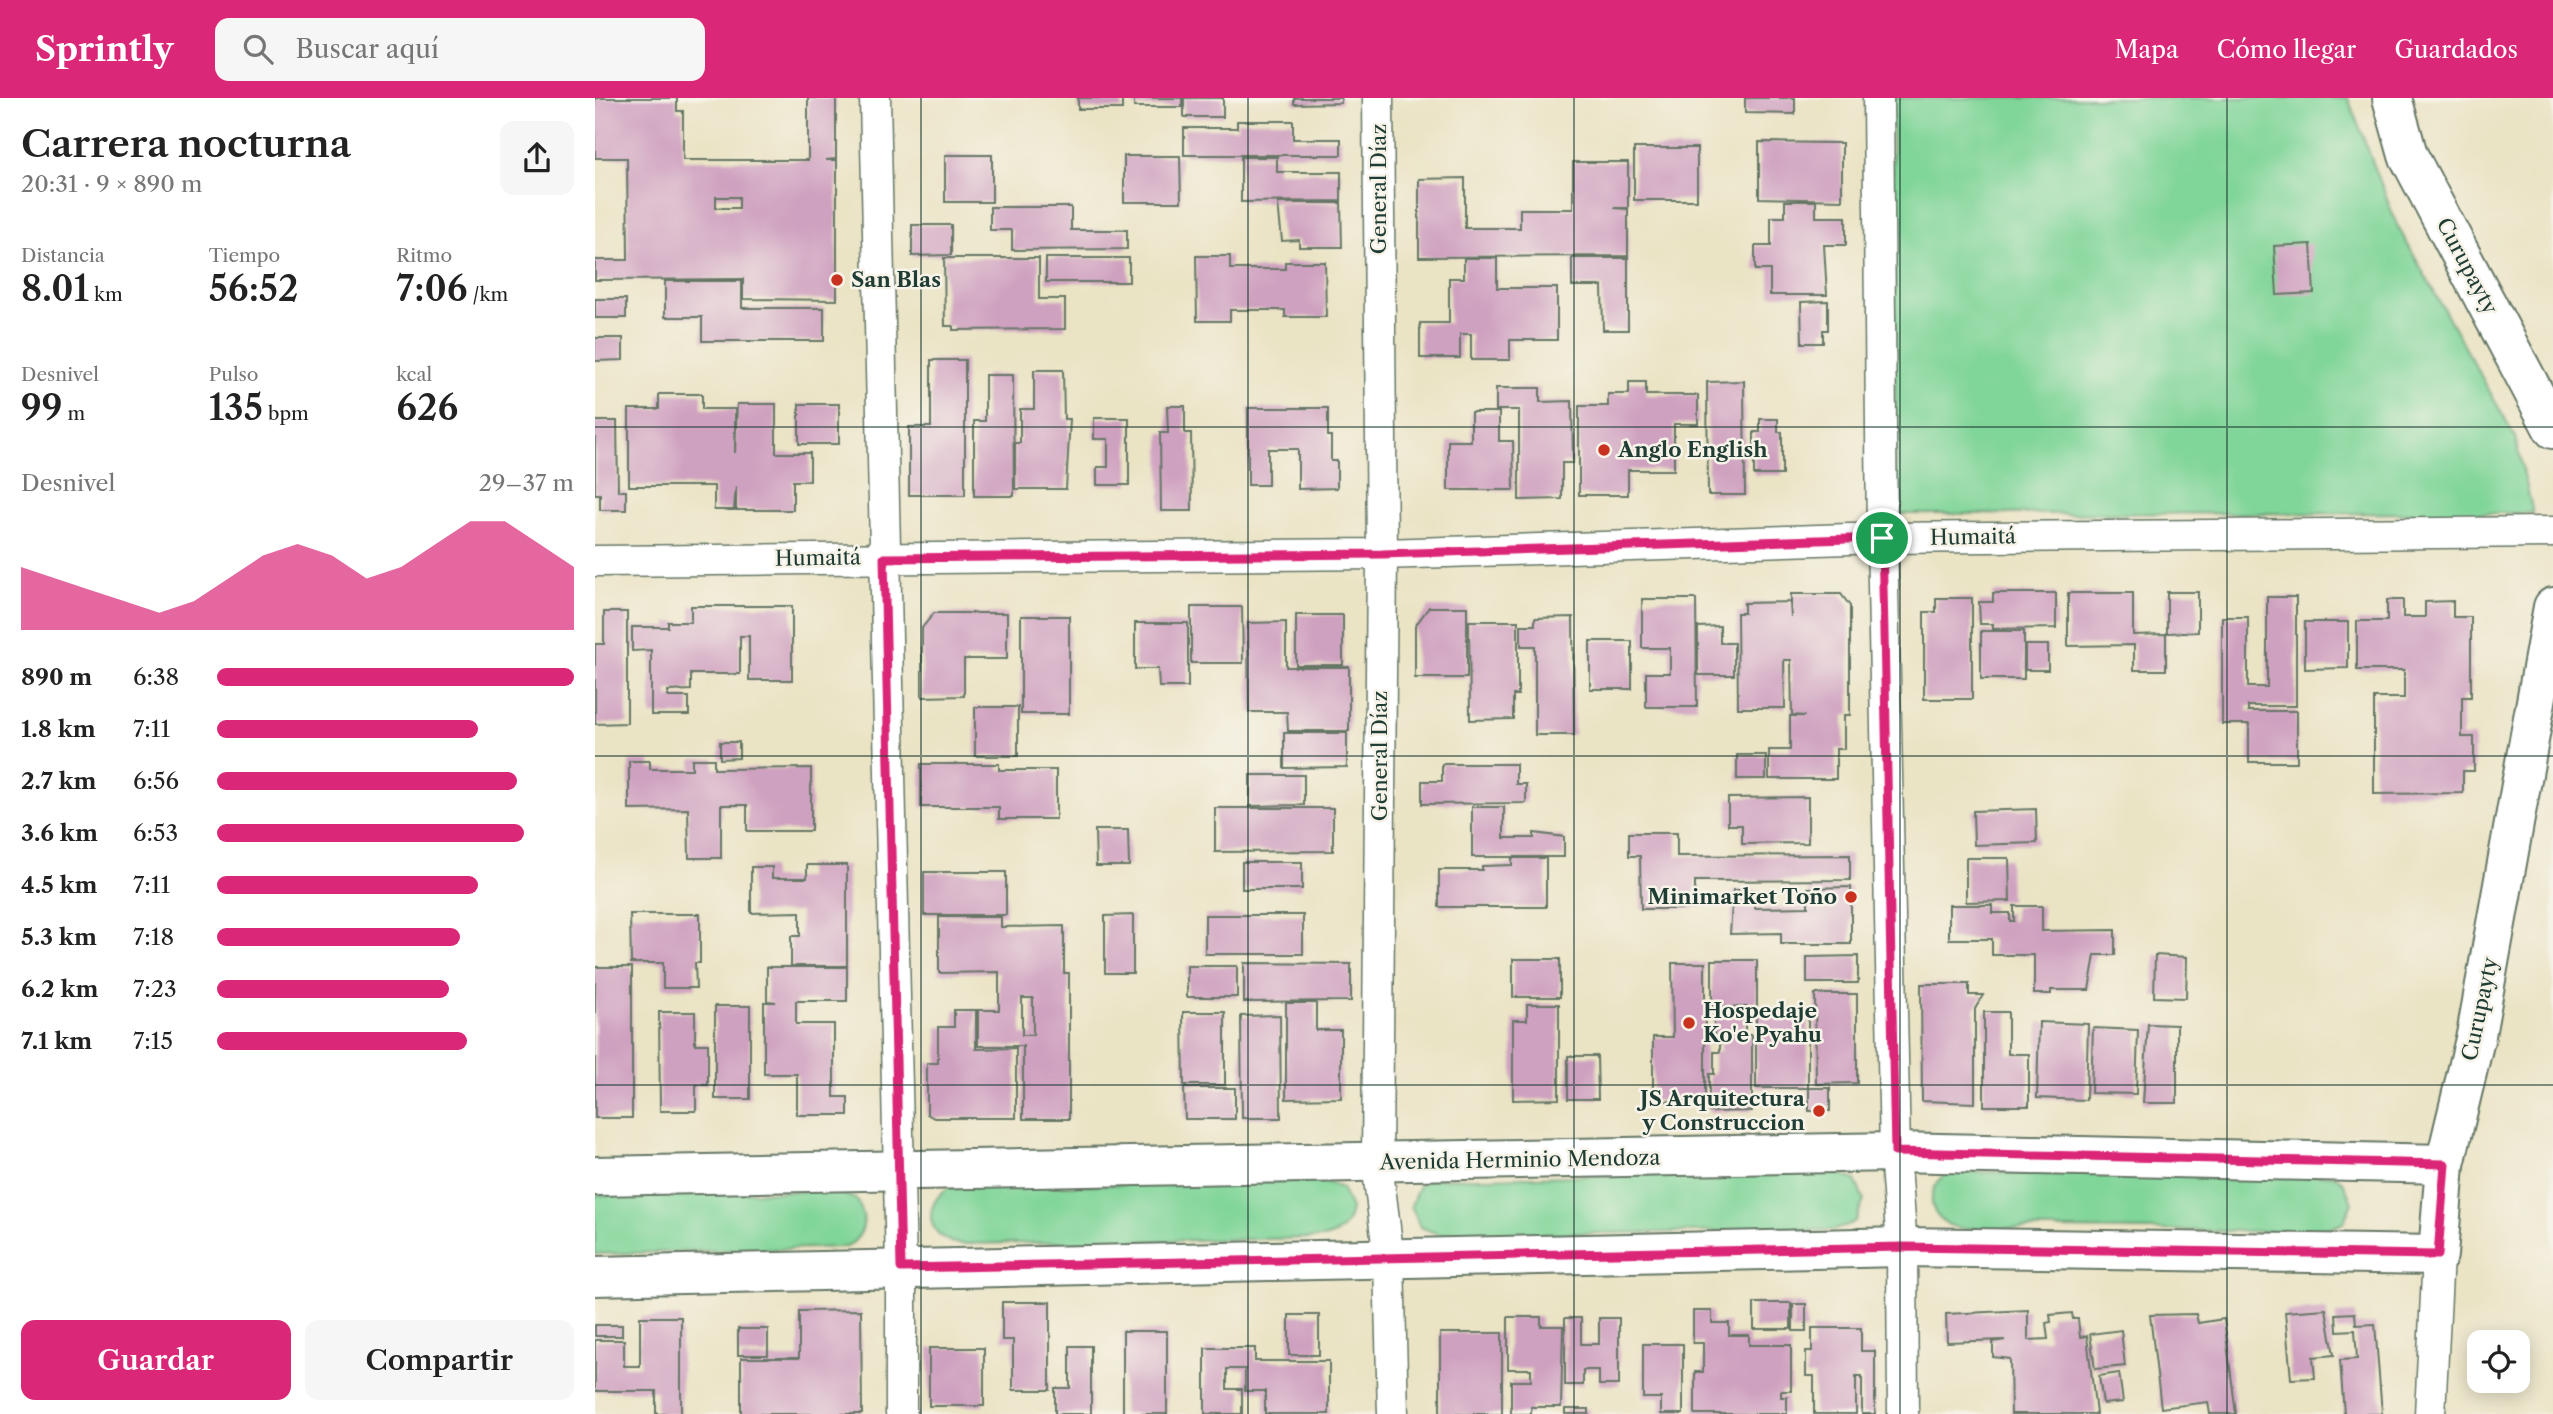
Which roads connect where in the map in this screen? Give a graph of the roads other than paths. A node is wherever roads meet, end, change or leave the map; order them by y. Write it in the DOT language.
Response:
graph roads {
  1 [pos="875,98"];
  2 [pos="1378,98"];
  3 [pos="1878,98"];
  4 [pos="2392,98"];
  5 [pos="2553,429"];
  6 [pos="2553,532"];
  7 [pos="1882,538"];
  8 [pos="1382,554"];
  9 [pos="884,558"];
  10 [pos="595,561"];
  11 [pos="2553,607"];
  12 [pos="1895,1152"];
  13 [pos="1377,1163"];
  14 [pos="2445,1164"];
  15 [pos="897,1170"];
  16 [pos="595,1175"];
  17 [pos="1902,1247"];
  18 [pos="2438,1255"];
  19 [pos="1389,1259"];
  20 [pos="901,1268"];
  21 [pos="595,1276"];
  22 [pos="901,1414"];
  23 [pos="1393,1414"];
  24 [pos="1903,1414"];
  25 [pos="2430,1414"];
  1 -- 9 [label="street"];
  2 -- 8 [label="street, General Díaz"];
  3 -- 7 [label="street"];
  4 -- 5 [label="street, Curupayty"];
  6 -- 7 [label="street, Humaitá"];
  7 -- 8 [label="street, Humaitá"];
  7 -- 12 [label="street"];
  8 -- 9 [label="street, Humaitá"];
  8 -- 13 [label="street, General Díaz"];
  9 -- 10 [label="street, Humaitá"];
  9 -- 15 [label="street"];
  11 -- 14 [label="street, Curupayty"];
  12 -- 13 [label="street, Avenida Herminio Mendoza"];
  12 -- 14 [label="street, Avenida Herminio Mendoza"];
  12 -- 17 [label="street"];
  13 -- 15 [label="street, Avenida Herminio Mendoza"];
  13 -- 19 [label="street, General Díaz"];
  14 -- 18 [label="street, Curupayty"];
  15 -- 16 [label="street, Avenida Herminio Mendoza"];
  15 -- 20 [label="street"];
  17 -- 18 [label="street"];
  17 -- 19 [label="street"];
  17 -- 24 [label="street"];
  18 -- 25 [label="street, Curupayty"];
  19 -- 20 [label="street"];
  19 -- 23 [label="street, General Díaz"];
  20 -- 21 [label="street"];
  20 -- 22 [label="street"];
}
